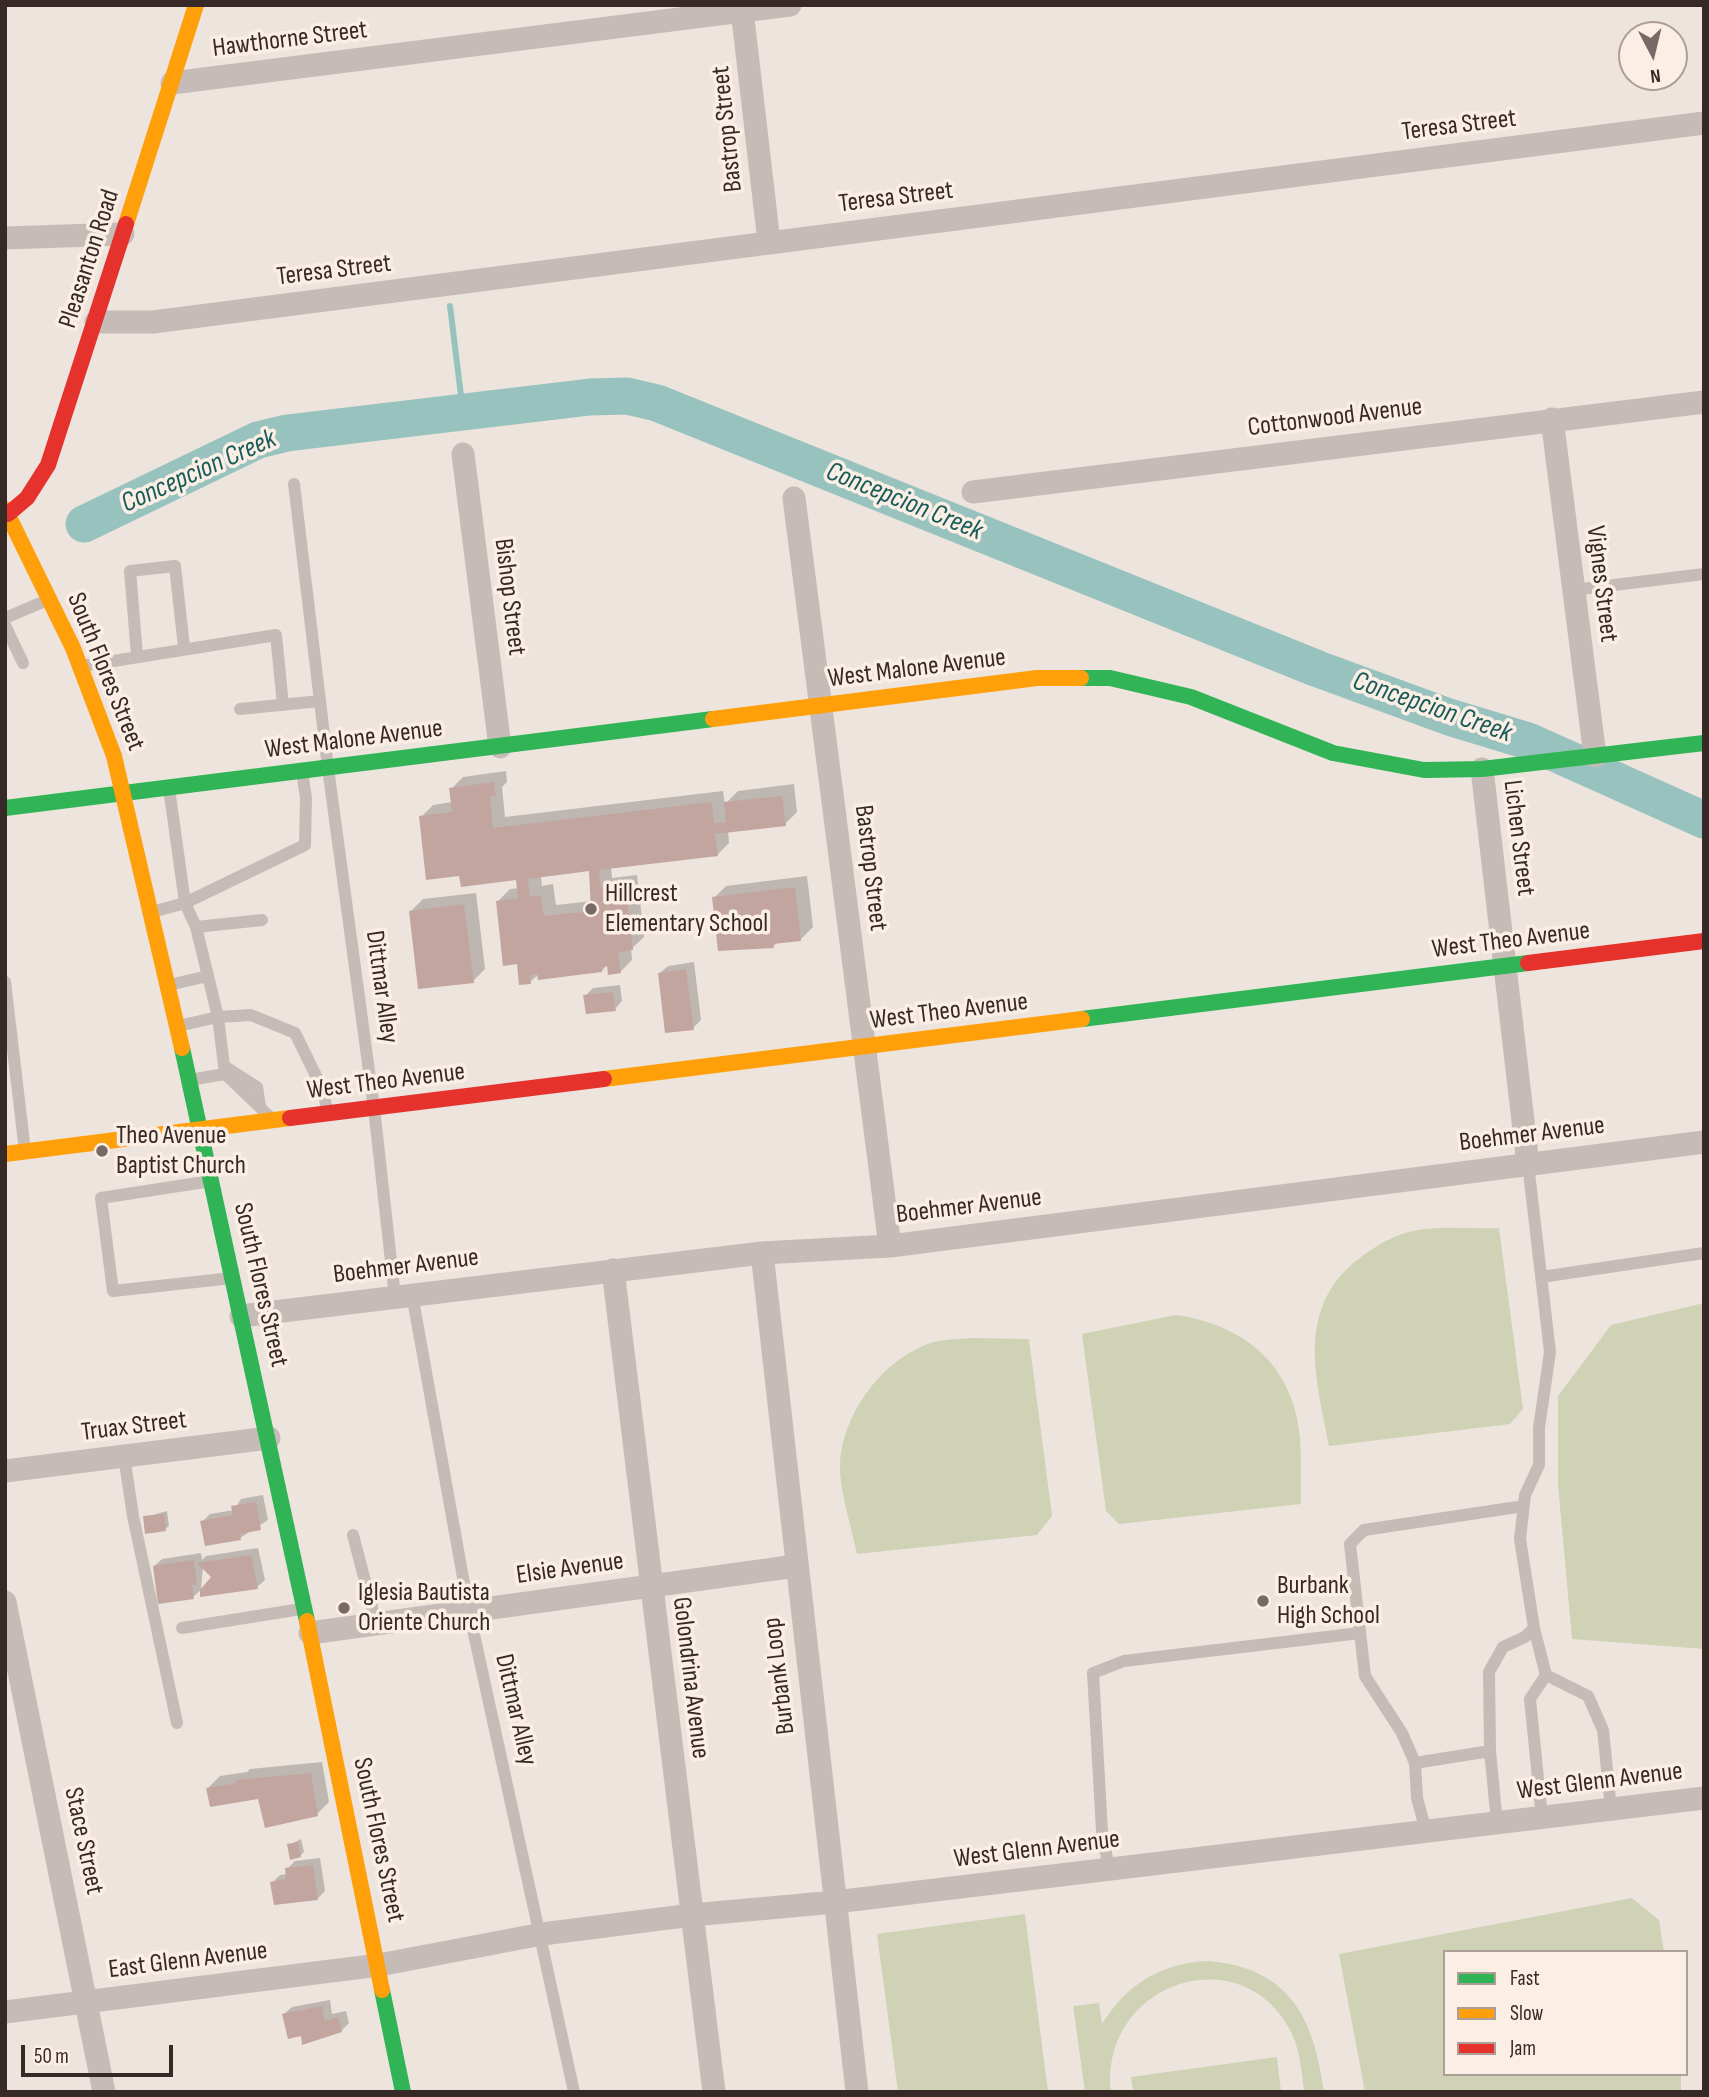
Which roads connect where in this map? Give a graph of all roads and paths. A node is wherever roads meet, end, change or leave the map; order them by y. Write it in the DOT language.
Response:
graph roads {
  1 [pos="196,5"];
  2 [pos="790,5"];
  3 [pos="742,10"];
  4 [pos="172,83"];
  5 [pos="1704,123"];
  6 [pos="123,233"];
  7 [pos="5,239"];
  8 [pos="769,242"];
  9 [pos="96,322"];
  10 [pos="1704,402"];
  11 [pos="1552,419"];
  12 [pos="463,454"];
  13 [pos="294,484"];
  14 [pos="973,492"];
  15 [pos="794,498"];
  16 [pos="6,512"];
  17 [pos="1704,574"];
  18 [pos="1573,590"];
  19 [pos="50,599"];
  20 [pos="5,618"];
  21 [pos="5,625"];
  22 [pos="184,648"];
  23 [pos="137,655"];
  24 [pos="23,663"];
  25 [pos="82,666"];
  26 [pos="320,701"];
  27 [pos="283,705"];
  28 [pos="821,705"];
  29 [pos="240,709"];
  30 [pos="1704,743"];
  31 [pos="500,747"];
  32 [pos="1595,757"];
  33 [pos="328,768"];
  34 [pos="1482,769"];
  35 [pos="302,772"];
  36 [pos="169,788"];
  37 [pos="125,793"];
  38 [pos="5,808"];
  39 [pos="185,904"];
  40 [pos="151,912"];
  41 [pos="262,920"];
  42 [pos="196,927"];
  43 [pos="1704,942"];
  44 [pos="1506,966"];
  45 [pos="208,976"];
  46 [pos="5,985"];
  47 [pos="169,985"];
  48 [pos="218,1017"];
  49 [pos="178,1026"];
  50 [pos="864,1047"];
  51 [pos="224,1069"];
  52 [pos="189,1080"];
  53 [pos="374,1108"];
  54 [pos="327,1114"];
  55 [pos="273,1121"];
  56 [pos="200,1130"];
  57 [pos="1704,1142"];
  58 [pos="25,1151"];
  59 [pos="5,1154"];
  60 [pos="1528,1164"];
  61 [pos="211,1181"];
  62 [pos="890,1246"];
  63 [pos="762,1253"];
  64 [pos="1704,1253"];
  65 [pos="613,1270"];
  66 [pos="1541,1277"];
  67 [pos="232,1278"];
  68 [pos="404,1296"];
  69 [pos="241,1316"];
  70 [pos="269,1438"];
  71 [pos="124,1456"];
  72 [pos="5,1471"];
  73 [pos="1524,1506"];
  74 [pos="353,1535"];
  75 [pos="796,1566"];
  76 [pos="651,1587"];
  77 [pos="5,1602"];
  78 [pos="305,1609"];
  79 [pos="469,1611"];
  80 [pos="376,1623"];
  81 [pos="1534,1628"];
  82 [pos="182,1629"];
  83 [pos="310,1633"];
  84 [pos="1360,1633"];
  85 [pos="1546,1675"];
  86 [pos="177,1723"];
  87 [pos="1490,1751"];
  88 [pos="1415,1763"];
  89 [pos="1704,1798"];
  90 [pos="1611,1809"];
  91 [pos="1542,1818"];
  92 [pos="1497,1823"];
  93 [pos="1426,1831"];
  94 [pos="1110,1869"];
  95 [pos="835,1902"];
  96 [pos="692,1915"];
  97 [pos="542,1934"];
  98 [pos="379,1965"];
  99 [pos="87,2002"];
  100 [pos="5,2012"];
  101 [pos="104,2092"];
  102 [pos="403,2092"];
  103 [pos="574,2092"];
  104 [pos="714,2092"];
  105 [pos="857,2092"];
  1 -- 4 [label="street, Pleasanton Road"];
  2 -- 3 [label="street, Hawthorne Street"];
  3 -- 4 [label="street, Hawthorne Street"];
  3 -- 8 [label="street, Bastrop Street"];
  4 -- 6 [label="street, Pleasanton Road"];
  5 -- 8 [label="street, Teresa Street"];
  6 -- 7 [label="street"];
  6 -- 9 [label="street, Pleasanton Road"];
  8 -- 9 [label="street, Teresa Street"];
  9 -- 16 [label="street, Pleasanton Road"];
  10 -- 11 [label="street, Cottonwood Avenue"];
  11 -- 14 [label="street, Cottonwood Avenue"];
  11 -- 18 [label="street, Vignes Street"];
  12 -- 31 [label="street, Bishop Street"];
  13 -- 26 [label="lane, Dittmar Alley"];
  15 -- 28 [label="street, Bastrop Street"];
  16 -- 19 [label="street, South Flores Street"];
  17 -- 18 [label="lane"];
  18 -- 32 [label="street, Vignes Street"];
  19 -- 20 [label="lane"];
  19 -- 25 [label="street, South Flores Street"];
  21 -- 24 [label="lane"];
  22 -- 23 [label="lane"];
  22 -- 23 [label="lane"];
  22 -- 27 [label="lane"];
  23 -- 25 [label="lane"];
  25 -- 37 [label="street, South Flores Street"];
  26 -- 27 [label="lane"];
  26 -- 33 [label="lane, Dittmar Alley"];
  27 -- 29 [label="lane"];
  28 -- 31 [label="street, West Malone Avenue"];
  28 -- 34 [label="street, West Malone Avenue"];
  28 -- 50 [label="street, Bastrop Street"];
  30 -- 32 [label="street, West Malone Avenue"];
  31 -- 33 [label="street, West Malone Avenue"];
  32 -- 34 [label="street, West Malone Avenue"];
  33 -- 35 [label="street, West Malone Avenue"];
  33 -- 53 [label="lane, Dittmar Alley"];
  34 -- 44 [label="street, Lichen Street"];
  35 -- 36 [label="street, West Malone Avenue"];
  35 -- 39 [label="lane"];
  36 -- 37 [label="street, West Malone Avenue"];
  36 -- 39 [label="lane"];
  37 -- 38 [label="street, West Malone Avenue"];
  37 -- 40 [label="street, South Flores Street"];
  39 -- 40 [label="lane"];
  39 -- 42 [label="lane"];
  40 -- 47 [label="street, South Flores Street"];
  41 -- 42 [label="lane"];
  42 -- 45 [label="lane"];
  43 -- 44 [label="street, West Theo Avenue"];
  44 -- 50 [label="street, West Theo Avenue"];
  44 -- 60 [label="street, Lichen Street"];
  45 -- 47 [label="lane"];
  45 -- 48 [label="lane"];
  46 -- 58 [label="lane"];
  47 -- 49 [label="street, South Flores Street"];
  48 -- 49 [label="lane"];
  48 -- 51 [label="lane"];
  48 -- 54 [label="lane"];
  49 -- 52 [label="street, South Flores Street"];
  50 -- 53 [label="street, West Theo Avenue"];
  50 -- 62 [label="street, Bastrop Street"];
  51 -- 52 [label="lane"];
  51 -- 55 [label="lane"];
  52 -- 56 [label="street, South Flores Street"];
  53 -- 54 [label="street, West Theo Avenue"];
  53 -- 68 [label="lane, Dittmar Alley"];
  54 -- 55 [label="street, West Theo Avenue"];
  55 -- 56 [label="street, West Theo Avenue"];
  56 -- 58 [label="street, West Theo Avenue"];
  56 -- 61 [label="street, South Flores Street"];
  57 -- 60 [label="street, Boehmer Avenue"];
  58 -- 59 [label="street, West Theo Avenue"];
  60 -- 62 [label="street, Boehmer Avenue"];
  60 -- 66 [label="lane"];
  61 -- 67 [label="street, South Flores Street"];
  61 -- 67 [label="lane"];
  62 -- 63 [label="street, Boehmer Avenue"];
  63 -- 65 [label="street, Boehmer Avenue"];
  63 -- 75 [label="street, Burbank Loop"];
  64 -- 66 [label="lane"];
  65 -- 68 [label="street, Boehmer Avenue"];
  65 -- 76 [label="street, Golondrina Avenue"];
  66 -- 73 [label="lane"];
  67 -- 69 [label="street, South Flores Street"];
  68 -- 69 [label="street, Boehmer Avenue"];
  68 -- 79 [label="lane, Dittmar Alley"];
  69 -- 70 [label="street, South Flores Street"];
  70 -- 71 [label="street, Truax Street"];
  70 -- 78 [label="street, South Flores Street"];
  71 -- 72 [label="street, Truax Street"];
  71 -- 86 [label="lane"];
  73 -- 81 [label="lane"];
  73 -- 84 [label="lane"];
  74 -- 80 [label="lane"];
  75 -- 76 [label="street, Elsie Avenue"];
  75 -- 95 [label="street, Burbank Loop"];
  76 -- 79 [label="street, Elsie Avenue"];
  76 -- 96 [label="street, Golondrina Avenue"];
  77 -- 99 [label="street, Stace Street"];
  78 -- 82 [label="lane"];
  78 -- 83 [label="street, South Flores Street"];
  79 -- 80 [label="street, Elsie Avenue"];
  79 -- 97 [label="lane, Dittmar Alley"];
  80 -- 83 [label="street, Elsie Avenue"];
  81 -- 85 [label="lane"];
  81 -- 87 [label="lane"];
  83 -- 98 [label="street, South Flores Street"];
  84 -- 88 [label="lane"];
  84 -- 94 [label="lane"];
  85 -- 90 [label="lane"];
  85 -- 91 [label="lane"];
  87 -- 88 [label="lane"];
  87 -- 92 [label="lane"];
  88 -- 93 [label="lane"];
  89 -- 90 [label="street, West Glenn Avenue"];
  90 -- 91 [label="street, West Glenn Avenue"];
  91 -- 92 [label="street, West Glenn Avenue"];
  92 -- 93 [label="street, West Glenn Avenue"];
  93 -- 94 [label="street, West Glenn Avenue"];
  94 -- 95 [label="street, West Glenn Avenue"];
  95 -- 96 [label="street, West Glenn Avenue"];
  95 -- 105 [label="street, Burbank Loop"];
  96 -- 97 [label="street, West Glenn Avenue"];
  96 -- 104 [label="street, Golondrina Avenue"];
  97 -- 98 [label="street, West Glenn Avenue"];
  97 -- 103 [label="lane, Dittmar Alley"];
  98 -- 99 [label="street, East Glenn Avenue"];
  98 -- 102 [label="street, South Flores Street"];
  99 -- 100 [label="street, East Glenn Avenue"];
  99 -- 101 [label="street, Stace Street"];
}
